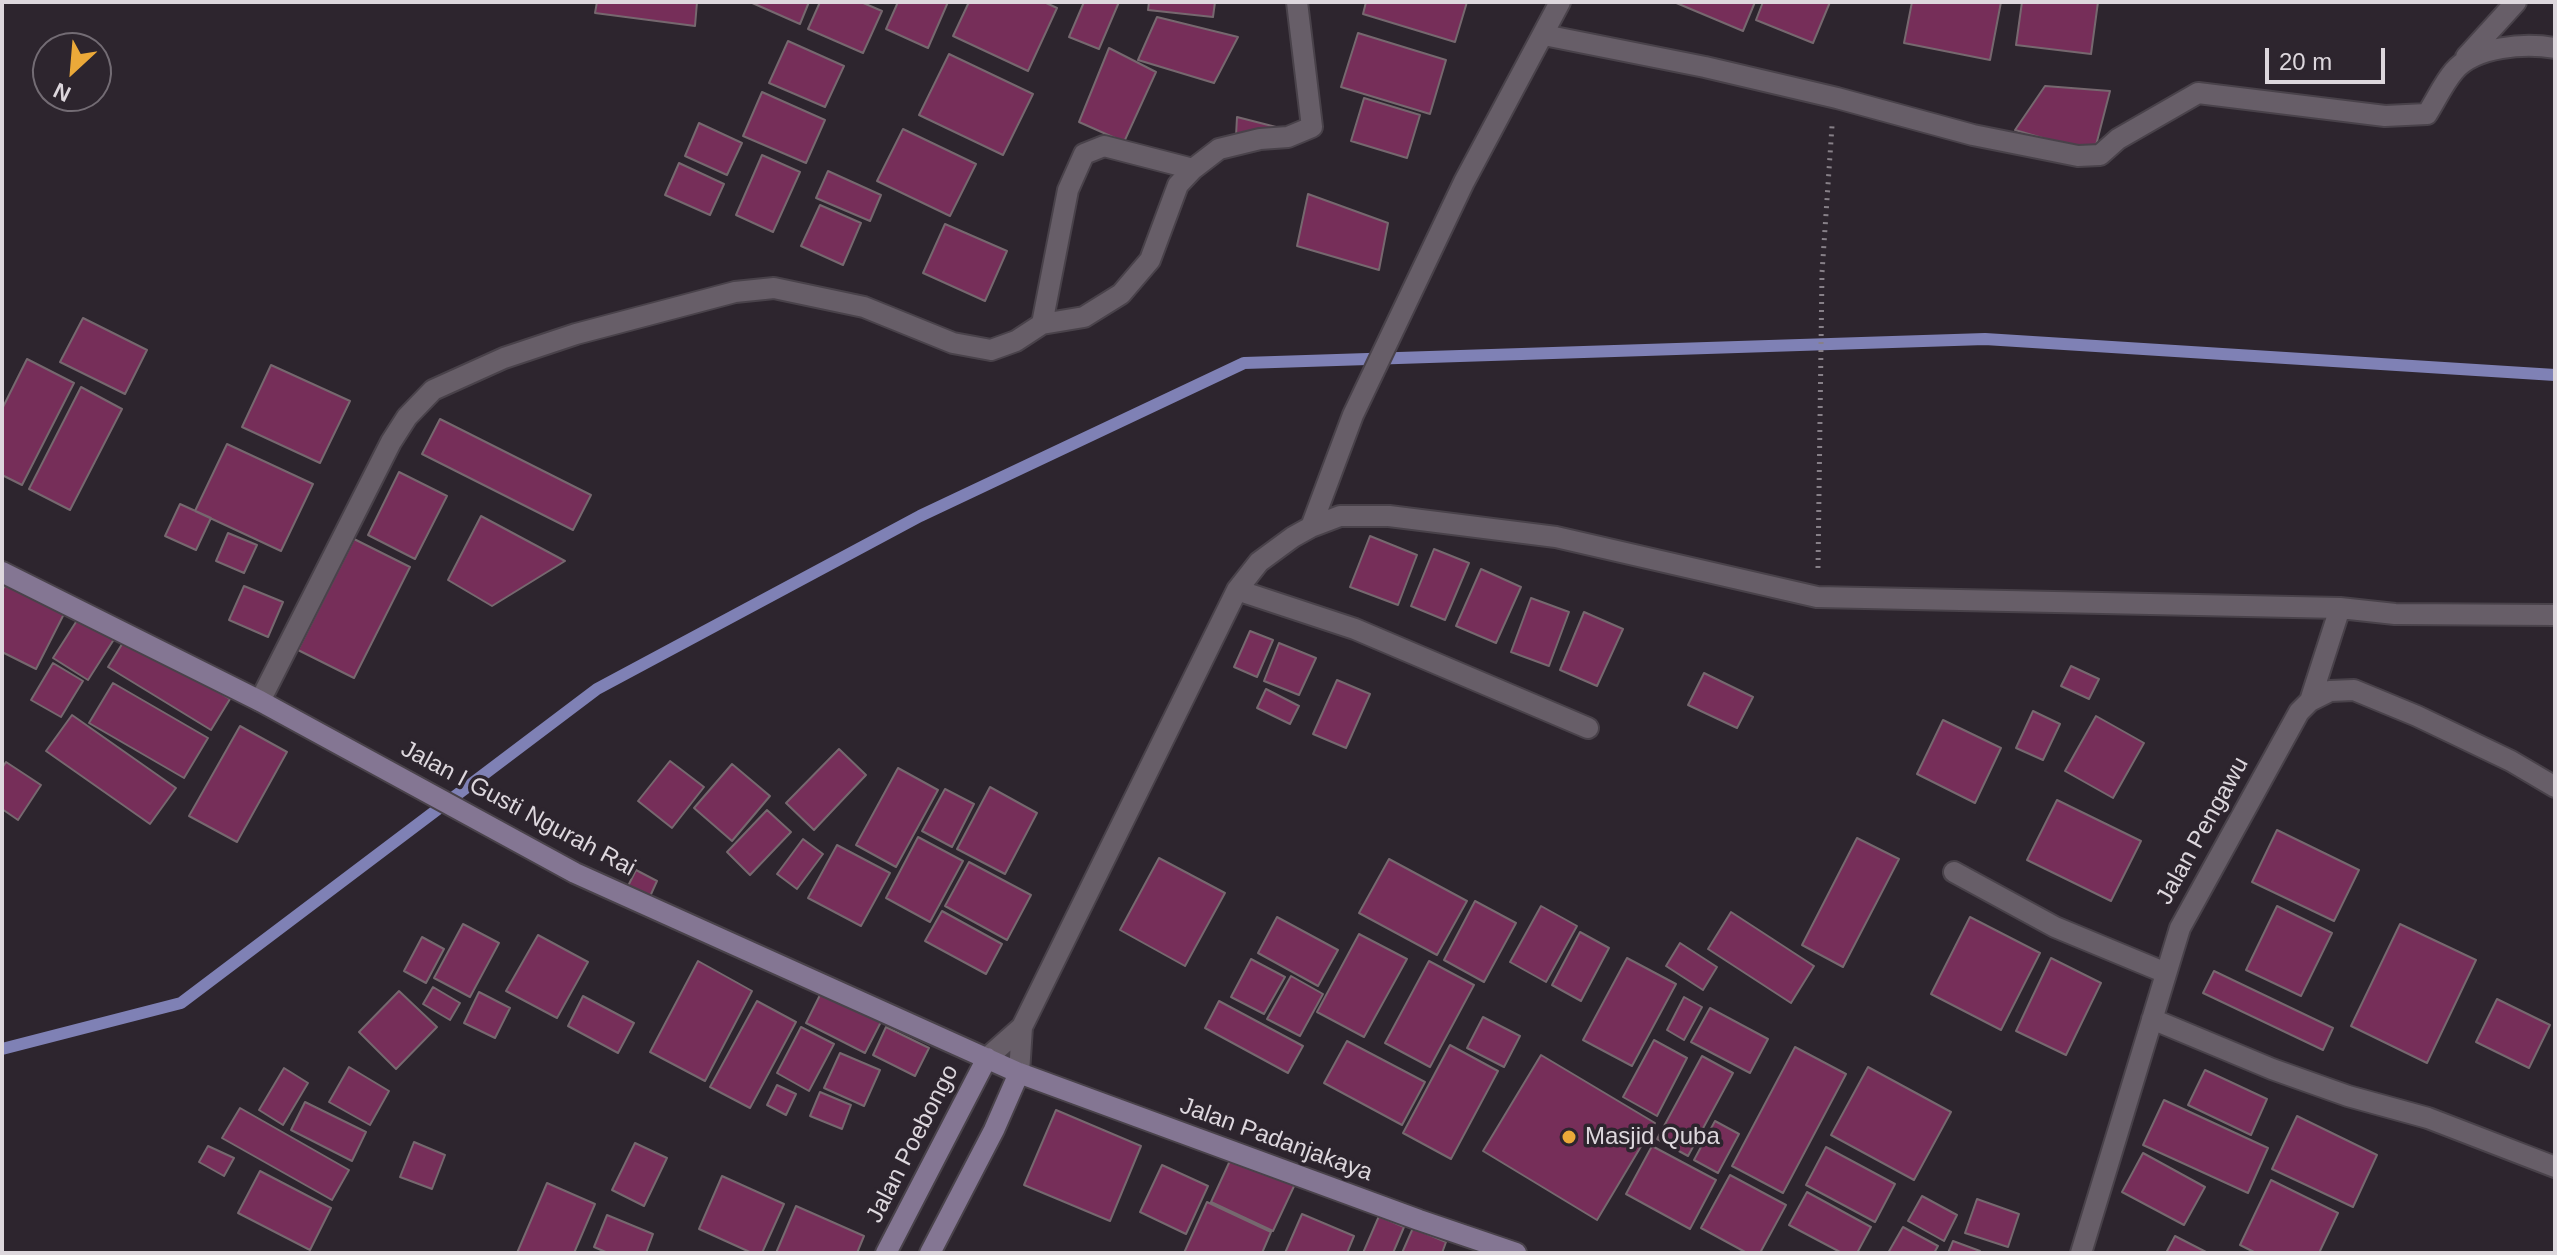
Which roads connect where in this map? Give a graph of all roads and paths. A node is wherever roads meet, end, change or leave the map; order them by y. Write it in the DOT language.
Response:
graph roads {
  1 [pos="1297,2"];
  2 [pos="1560,2"];
  3 [pos="2516,2"];
  4 [pos="1544,35"];
  5 [pos="2555,48"];
  6 [pos="2455,69"];
  7 [pos="1837,98"];
  8 [pos="1193,169"];
  9 [pos="1042,324"];
  10 [pos="1311,527"];
  11 [pos="2,572"];
  12 [pos="1237,590"];
  13 [pos="1817,597"];
  14 [pos="2340,608"];
  15 [pos="2555,615"];
  16 [pos="260,701"];
  17 [pos="2310,701"];
  18 [pos="1588,728"];
  19 [pos="2555,787"];
  20 [pos="1954,872"];
  21 [pos="2166,973"];
  22 [pos="2152,1019"];
  23 [pos="1022,1027"];
  24 [pos="987,1058"];
  25 [pos="1019,1073"];
  26 [pos="2555,1167"];
  27 [pos="886,1253"];
  28 [pos="930,1253"];
  29 [pos="1516,1253"];
  30 [pos="2081,1253"];
  1 -- 8 [label="street"];
  2 -- 4 [label="street"];
  3 -- 6 [label="street"];
  4 -- 7 [label="street"];
  4 -- 10 [label="street"];
  5 -- 6 [label="street"];
  6 -- 7 [label="street"];
  7 -- 13 [label="path"];
  8 -- 9 [label="street"];
  8 -- 9 [label="street"];
  9 -- 16 [label="street"];
  10 -- 12 [label="street"];
  10 -- 13 [label="street"];
  11 -- 16 [label="main road, Jalan I Gusti Ngurah Rai"];
  12 -- 18 [label="street"];
  12 -- 23 [label="street"];
  13 -- 14 [label="street"];
  14 -- 15 [label="street"];
  14 -- 17 [label="street, Jalan Pengawu"];
  16 -- 24 [label="main road, Jalan I Gusti Ngurah Rai"];
  17 -- 19 [label="street"];
  17 -- 21 [label="street, Jalan Pengawu"];
  20 -- 21 [label="street"];
  21 -- 22 [label="street, Jalan Pengawu"];
  22 -- 26 [label="street"];
  22 -- 30 [label="street, Jalan Pengawu"];
  23 -- 24 [label="street"];
  23 -- 25 [label="street"];
  24 -- 25 [label="main road, Jalan I Gusti Ngurah Rai"];
  24 -- 27 [label="main road, Jalan Poebongo"];
  25 -- 28 [label="main road"];
  25 -- 29 [label="main road, Jalan Padanjakaya"];
}
